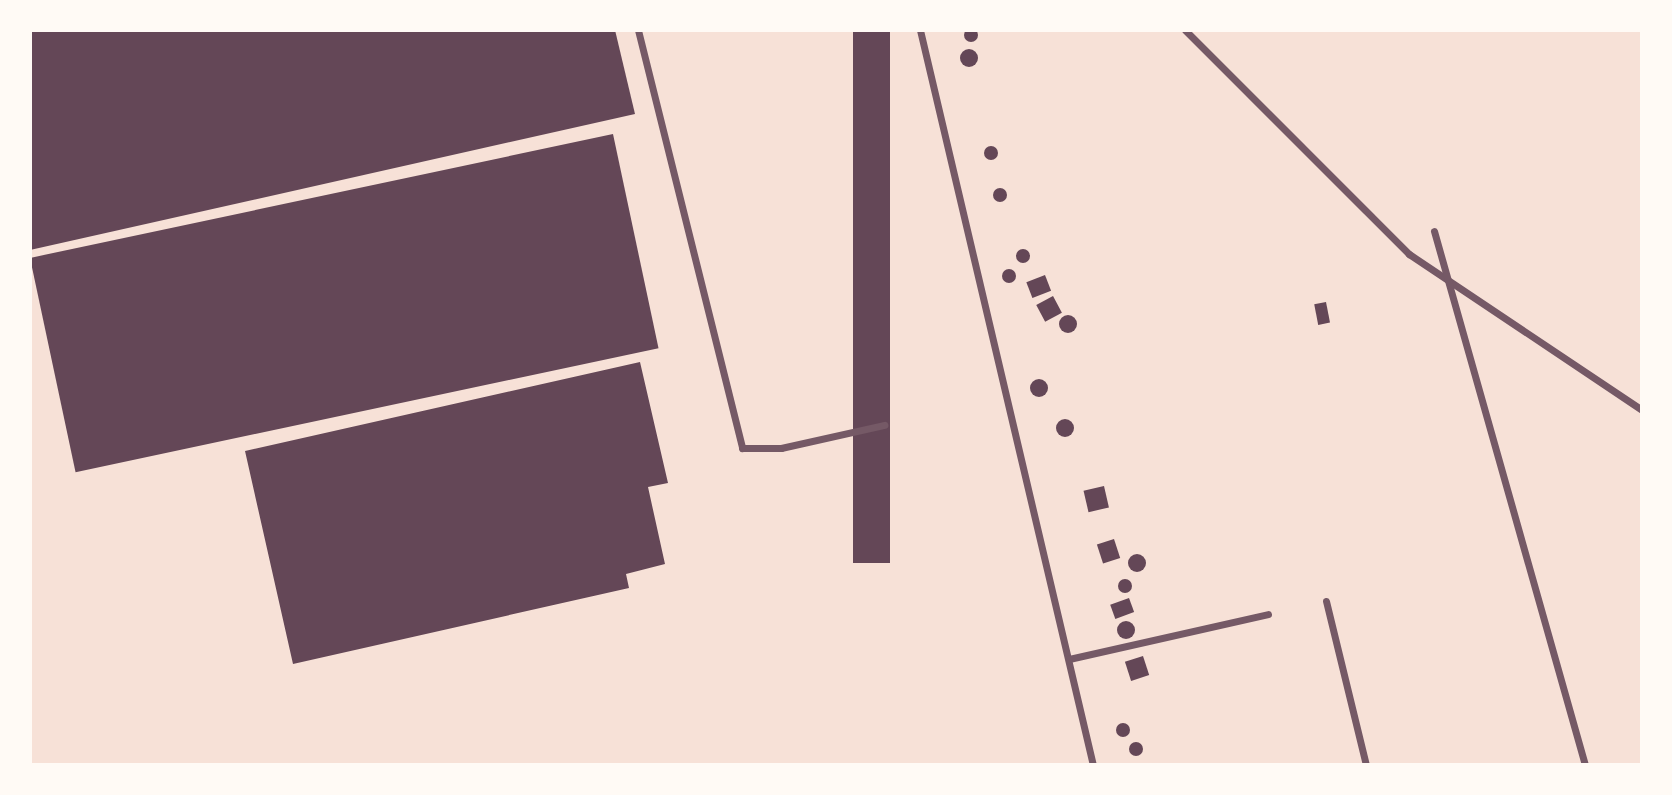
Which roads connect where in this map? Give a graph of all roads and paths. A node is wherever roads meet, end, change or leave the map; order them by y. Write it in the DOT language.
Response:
graph roads {
  1 [pos="638,30"];
  2 [pos="920,30"];
  3 [pos="1185,30"];
  4 [pos="1434,231"];
  5 [pos="1446,282"];
  6 [pos="1642,410"];
  7 [pos="884,425"];
  8 [pos="1326,601"];
  9 [pos="1268,614"];
  10 [pos="1069,659"];
  11 [pos="1093,765"];
  12 [pos="1366,765"];
  13 [pos="1585,765"];
  1 -- 7 [label="street"];
  2 -- 10 [label="street"];
  3 -- 5 [label="street"];
  4 -- 5 [label="street"];
  5 -- 6 [label="street"];
  5 -- 13 [label="street"];
  8 -- 12 [label="street"];
  9 -- 10 [label="street"];
  10 -- 11 [label="street"];
}
